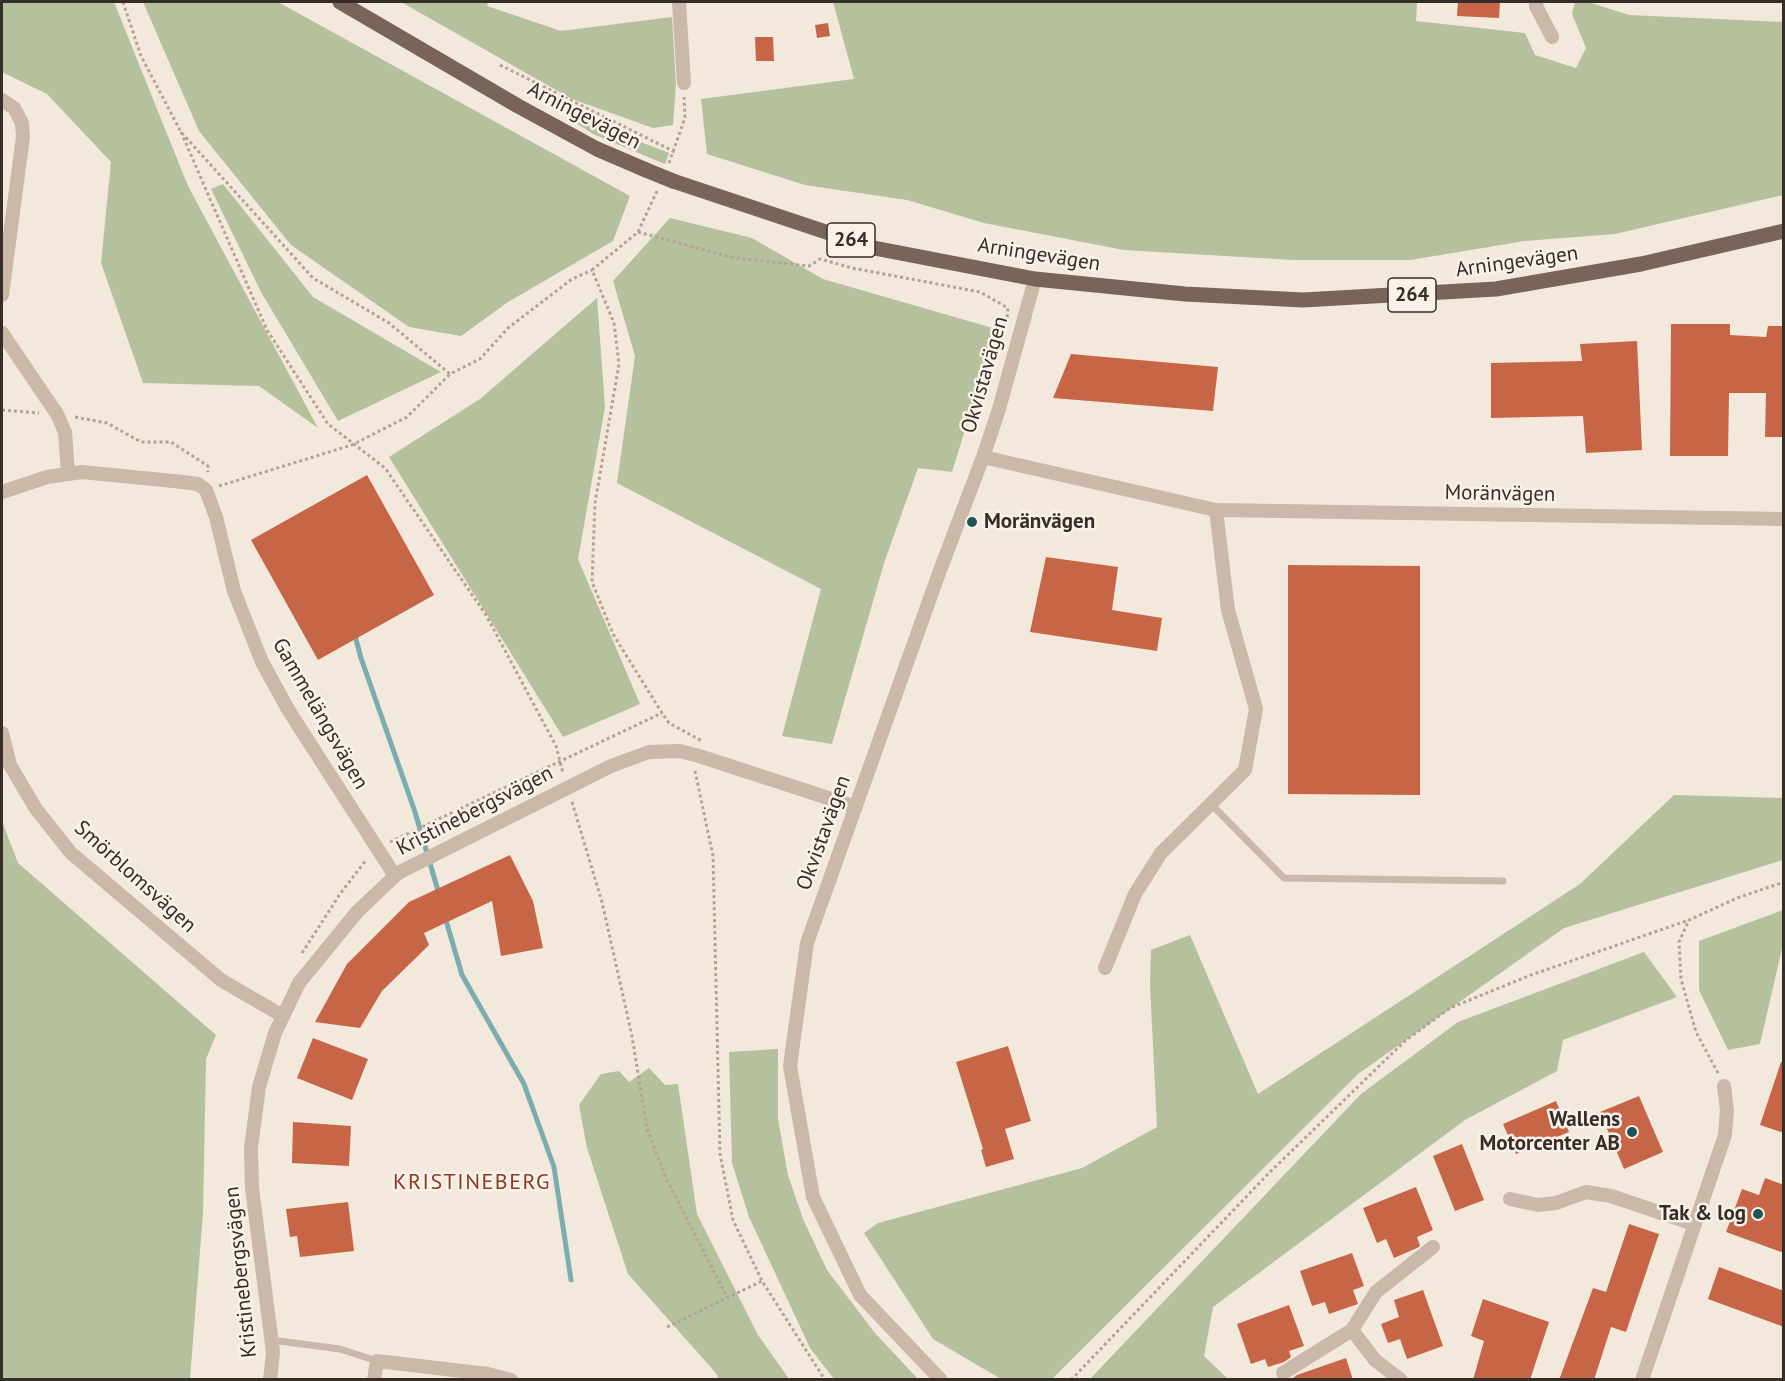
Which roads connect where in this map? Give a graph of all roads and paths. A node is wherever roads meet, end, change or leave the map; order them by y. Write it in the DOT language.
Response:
graph roads {
  1 [pos="123,2"];
  2 [pos="340,2"];
  3 [pos="679,2"];
  4 [pos="1536,2"];
  5 [pos="1552,37"];
  6 [pos="500,65"];
  7 [pos="684,83"];
  8 [pos="2,100"];
  9 [pos="181,132"];
  10 [pos="1784,231"];
  11 [pos="638,232"];
  12 [pos="592,270"];
  13 [pos="1035,279"];
  14 [pos="2,295"];
  15 [pos="1005,330"];
  16 [pos="2,333"];
  17 [pos="450,374"];
  18 [pos="2,410"];
  19 [pos="57,414"];
  20 [pos="352,445"];
  21 [pos="983,457"];
  22 [pos="68,474"];
  23 [pos="206,490"];
  24 [pos="2,492"];
  25 [pos="1216,510"];
  26 [pos="1784,519"];
  27 [pos="2,733"];
  28 [pos="568,788"];
  29 [pos="1211,804"];
  30 [pos="856,807"];
  31 [pos="395,876"];
  32 [pos="1503,881"];
  33 [pos="1784,882"];
  34 [pos="1689,920"];
  35 [pos="1105,968"];
  36 [pos="283,1016"];
  37 [pos="1724,1086"];
  38 [pos="1510,1199"];
  39 [pos="1694,1224"];
  40 [pos="1433,1247"];
  41 [pos="762,1281"];
  42 [pos="727,1297"];
  43 [pos="667,1327"];
  44 [pos="1352,1330"];
  45 [pos="271,1340"];
  46 [pos="377,1361"];
  47 [pos="1283,1373"];
  48 [pos="270,1380"];
  49 [pos="374,1380"];
  50 [pos="511,1380"];
  51 [pos="941,1380"];
  52 [pos="1071,1380"];
  53 [pos="1401,1380"];
  54 [pos="1642,1380"];
  1 -- 9 [label="path"];
  2 -- 13 [label="main road, Arningevägen / 264, bridge"];
  3 -- 7 [label="street"];
  4 -- 5 [label="street"];
  6 -- 7 [label="path"];
  8 -- 14 [label="street"];
  9 -- 17 [label="path"];
  9 -- 20 [label="path"];
  10 -- 13 [label="main road, Arningevägen / 264"];
  11 -- 15 [label="path"];
  12 -- 17 [label="path"];
  13 -- 21 [label="street, Okvistavägen"];
  16 -- 19 [label="street"];
  17 -- 20 [label="path"];
  18 -- 19 [label="path"];
  19 -- 22 [label="street"];
  19 -- 23 [label="path"];
  20 -- 23 [label="path"];
  20 -- 28 [label="path"];
  21 -- 25 [label="street, Moränvägen"];
  21 -- 30 [label="street, Okvistavägen"];
  22 -- 23 [label="street"];
  22 -- 24 [label="street"];
  23 -- 31 [label="street, Gammelängsvägen"];
  25 -- 26 [label="street, Moränvägen"];
  25 -- 29 [label="street"];
  27 -- 36 [label="street, Smörblomsvägen"];
  28 -- 30 [label="street, Kristinebergsvägen"];
  28 -- 31 [label="street, Kristinebergsvägen"];
  28 -- 42 [label="path"];
  29 -- 32 [label="lane"];
  29 -- 35 [label="street"];
  30 -- 51 [label="street, Okvistavägen"];
  31 -- 36 [label="street, Kristinebergsvägen"];
  33 -- 34 [label="path"];
  34 -- 37 [label="path"];
  34 -- 52 [label="path"];
  36 -- 45 [label="street, Kristinebergsvägen"];
  37 -- 39 [label="street"];
  38 -- 39 [label="street"];
  39 -- 54 [label="street"];
  40 -- 44 [label="street"];
  41 -- 42 [label="path"];
  42 -- 43 [label="path"];
  44 -- 47 [label="street"];
  44 -- 53 [label="street"];
  45 -- 46 [label="lane"];
  45 -- 48 [label="street, Kristinebergsvägen"];
  46 -- 49 [label="street"];
  46 -- 50 [label="street"];
}
